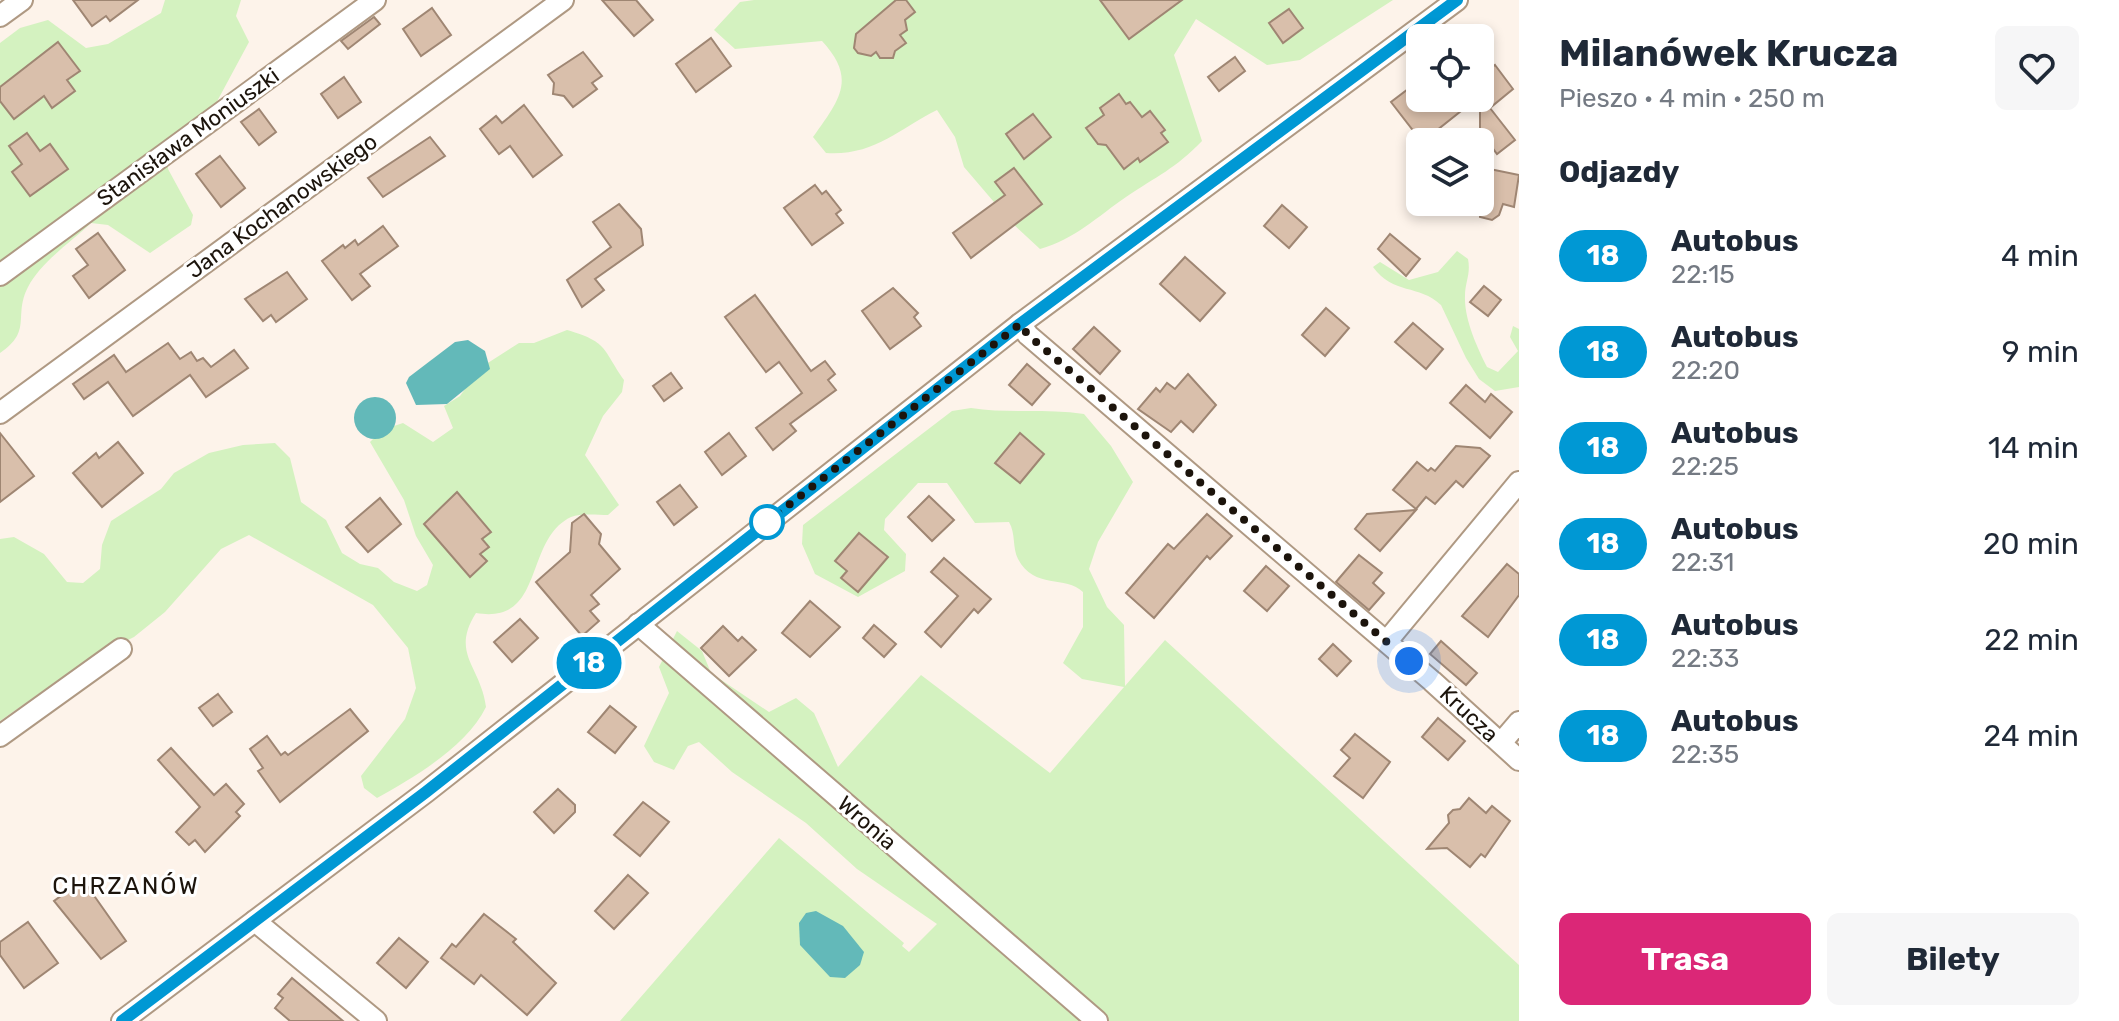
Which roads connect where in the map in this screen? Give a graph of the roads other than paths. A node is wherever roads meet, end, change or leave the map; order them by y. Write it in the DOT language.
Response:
graph roads {
  1 [pos="22,0"];
  2 [pos="375,0"];
  3 [pos="563,0"];
  4 [pos="1457,0"];
  5 [pos="0,16"];
  6 [pos="0,275"];
  7 [pos="1020,324"];
  8 [pos="0,413"];
  9 [pos="1519,482"];
  10 [pos="638,624"];
  11 [pos="1387,641"];
  12 [pos="121,649"];
  13 [pos="1519,722"];
  14 [pos="0,736"];
  15 [pos="1501,743"];
  16 [pos="1519,760"];
  17 [pos="255,921"];
  18 [pos="122,1021"];
  19 [pos="376,1021"];
  20 [pos="1097,1021"];
  1 -- 5 [label="street"];
  2 -- 6 [label="street, Stanisława Moniuszki"];
  3 -- 8 [label="street, Jana Kochanowskiego"];
  4 -- 7 [label="street"];
  7 -- 10 [label="street"];
  7 -- 11 [label="street, Krucza"];
  9 -- 11 [label="street"];
  10 -- 17 [label="street"];
  10 -- 20 [label="street, Wronia"];
  11 -- 15 [label="street, Krucza"];
  12 -- 14 [label="street"];
  13 -- 15 [label="street"];
  15 -- 16 [label="street, Krucza"];
  17 -- 18 [label="street"];
  17 -- 19 [label="street"];
}
